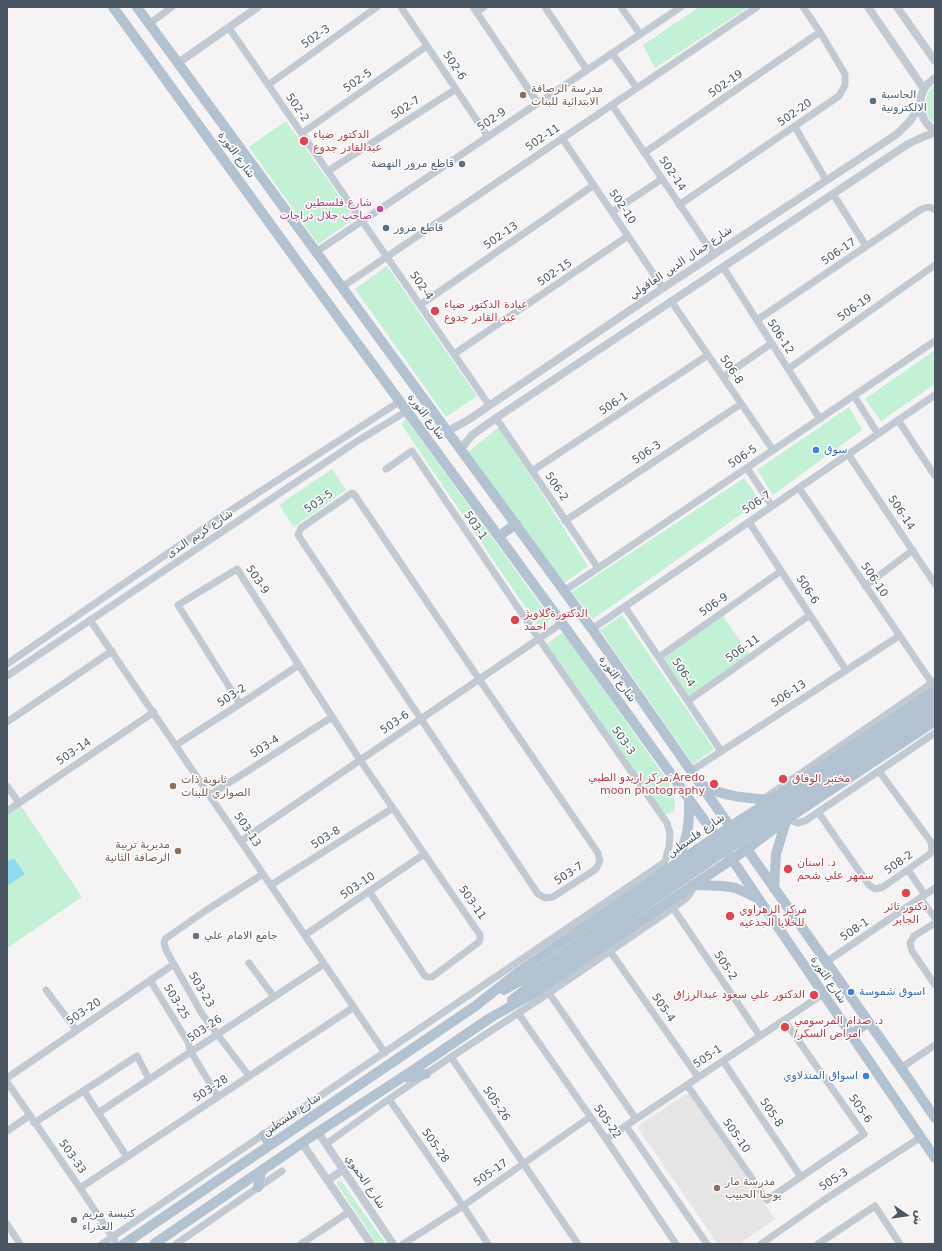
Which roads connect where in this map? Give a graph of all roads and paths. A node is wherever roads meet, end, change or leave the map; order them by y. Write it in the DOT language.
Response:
graph roads {
  1 [pos="113,7"];
  2 [pos="137,7"];
  3 [pos="172,7"];
  4 [pos="258,7"];
  5 [pos="377,7"];
  6 [pos="401,7"];
  7 [pos="484,7"];
  8 [pos="545,7"];
  9 [pos="621,7"];
  10 [pos="681,7"];
  11 [pos="757,7"];
  12 [pos="803,7"];
  13 [pos="868,7"];
  14 [pos="897,7"];
  15 [pos="475,9"];
  16 [pos="149,24"];
  17 [pos="229,28"];
  18 [pos="820,32"];
  19 [pos="640,34"];
  20 [pos="427,46"];
  21 [pos="612,53"];
  22 [pos="935,61"];
  23 [pos="178,64"];
  24 [pos="587,70"];
  25 [pos="935,78"];
  26 [pos="268,85"];
  27 [pos="637,88"];
  28 [pos="456,89"];
  29 [pos="924,89"];
  30 [pos="538,103"];
  31 [pos="612,105"];
  32 [pos="920,106"];
  33 [pos="795,127"];
  34 [pos="935,132"];
  35 [pos="302,133"];
  36 [pos="488,137"];
  37 [pos="562,138"];
  38 [pos="644,153"];
  39 [pos="328,171"];
  40 [pos="662,179"];
  41 [pos="826,180"];
  42 [pos="594,185"];
  43 [pos="833,194"];
  44 [pos="679,205"];
  45 [pos="935,210"];
  46 [pos="612,212"];
  47 [pos="362,221"];
  48 [pos="628,236"];
  49 [pos="375,239"];
  50 [pos="866,246"];
  51 [pos="316,252"];
  52 [pos="714,255"];
  53 [pos="387,257"];
  54 [pos="935,266"];
  55 [pos="723,267"];
  56 [pos="342,287"];
  57 [pos="663,288"];
  58 [pos="672,301"];
  59 [pos="420,305"];
  60 [pos="757,320"];
  61 [pos="935,342"];
  62 [pos="772,343"];
  63 [pos="454,354"];
  64 [pos="708,355"];
  65 [pos="788,369"];
  66 [pos="723,377"];
  67 [pos="935,395"];
  68 [pos="854,396"];
  69 [pos="399,402"];
  70 [pos="741,404"];
  71 [pos="489,405"];
  72 [pos="406,411"];
  73 [pos="496,418"];
  74 [pos="820,419"];
  75 [pos="468,420"];
  76 [pos="898,420"];
  77 [pos="448,431"];
  78 [pos="477,432"];
  79 [pos="878,434"];
  80 [pos="461,449"];
  81 [pos="773,450"];
  82 [pos="848,454"];
  83 [pos="747,468"];
  84 [pos="386,469"];
  85 [pos="532,471"];
  86 [pos="935,475"];
  87 [pos="799,488"];
  88 [pos="772,506"];
  89 [pos="222,516"];
  90 [pos="565,521"];
  91 [pos="749,522"];
  92 [pos="516,524"];
  93 [pos="229,528"];
  94 [pos="499,536"];
  95 [pos="912,550"];
  96 [pos="598,568"];
  97 [pos="781,571"];
  98 [pos="935,584"];
  99 [pos="865,586"];
  100 [pos="564,591"];
  101 [pos="625,606"];
  102 [pos="810,615"];
  103 [pos="90,620"];
  104 [pos="562,623"];
  105 [pos="592,629"];
  106 [pos="899,636"];
  107 [pos="538,639"];
  108 [pos="112,651"];
  109 [pos="659,657"];
  110 [pos="7,664"];
  111 [pos="299,665"];
  112 [pos="846,670"];
  113 [pos="7,676"];
  114 [pos="479,679"];
  115 [pos="934,685"];
  116 [pos="935,699"];
  117 [pos="688,702"];
  118 [pos="240,704"];
  119 [pos="154,712"];
  120 [pos="935,712"];
  121 [pos="332,717"];
  122 [pos="927,717"];
  123 [pos="421,719"];
  124 [pos="7,722"];
  125 [pos="935,733"];
  126 [pos="176,745"];
  127 [pos="721,751"];
  128 [pos="360,760"];
  129 [pos="691,771"];
  130 [pos="879,771"];
  131 [pos="701,785"];
  132 [pos="7,786"];
  133 [pos="210,795"];
  134 [pos="689,800"];
  135 [pos="767,800"];
  136 [pos="19,803"];
  137 [pos="393,808"];
  138 [pos="7,811"];
  139 [pos="818,812"];
  140 [pos="787,820"];
  141 [pos="733,829"];
  142 [pos="718,839"];
  143 [pos="241,841"];
  144 [pos="745,847"];
  145 [pos="424,854"];
  146 [pos="730,857"];
  147 [pos="670,863"];
  148 [pos="908,870"];
  149 [pos="263,874"];
  150 [pos="271,885"];
  151 [pos="694,885"];
  152 [pos="935,888"];
  153 [pos="774,889"];
  154 [pos="369,892"];
  155 [pos="923,896"];
  156 [pos="759,899"];
  157 [pos="673,908"];
  158 [pos="935,918"];
  159 [pos="935,923"];
  160 [pos="305,935"];
  161 [pos="610,951"];
  162 [pos="826,962"];
  163 [pos="249,963"];
  164 [pos="174,964"];
  165 [pos="324,964"];
  166 [pos="541,973"];
  167 [pos="150,980"];
  168 [pos="935,985"];
  169 [pos="46,990"];
  170 [pos="549,993"];
  171 [pos="823,994"];
  172 [pos="274,997"];
  173 [pos="354,1007"];
  174 [pos="474,1007"];
  175 [pos="518,1013"];
  176 [pos="490,1018"];
  177 [pos="784,1020"];
  178 [pos="868,1022"];
  179 [pos="76,1030"];
  180 [pos="218,1034"];
  181 [pos="851,1035"];
  182 [pos="760,1036"];
  183 [pos="935,1045"];
  184 [pos="191,1052"];
  185 [pos="385,1053"];
  186 [pos="451,1057"];
  187 [pos="723,1061"];
  188 [pos="901,1068"];
  189 [pos="426,1074"];
  190 [pos="249,1076"];
  191 [pos="402,1077"];
  192 [pos="698,1077"];
  193 [pos="7,1078"];
  194 [pos="149,1080"];
  195 [pos="7,1082"];
  196 [pos="687,1085"];
  197 [pos="84,1091"];
  198 [pos="218,1097"];
  199 [pos="389,1100"];
  200 [pos="98,1113"];
  201 [pos="29,1116"];
  202 [pos="590,1117"];
  203 [pos="935,1118"];
  204 [pos="636,1119"];
  205 [pos="34,1123"];
  206 [pos="626,1126"];
  207 [pos="7,1131"];
  208 [pos="318,1132"];
  209 [pos="264,1135"];
  210 [pos="921,1137"];
  211 [pos="606,1139"];
  212 [pos="302,1143"];
  213 [pos="326,1144"];
  214 [pos="270,1145"];
  215 [pos="127,1157"];
  216 [pos="935,1158"];
  217 [pos="524,1164"];
  218 [pos="344,1170"];
  219 [pos="261,1171"];
  220 [pos="282,1171"];
  221 [pos="801,1177"];
  222 [pos="328,1180"];
  223 [pos="258,1187"];
  224 [pos="80,1188"];
  225 [pos="767,1200"];
  226 [pos="463,1206"];
  227 [pos="349,1212"];
  228 [pos="7,1224"];
  229 [pos="113,1237"];
  230 [pos="672,1243"];
  231 [pos="20,1244"];
  232 [pos="102,1244"];
  233 [pos="117,1244"];
  234 [pos="124,1244"];
  235 [pos="154,1244"];
  236 [pos="176,1244"];
  237 [pos="301,1244"];
  238 [pos="371,1244"];
  239 [pos="394,1244"];
  240 [pos="403,1244"];
  241 [pos="488,1244"];
  242 [pos="578,1244"];
  243 [pos="707,1244"];
  244 [pos="761,1244"];
  245 [pos="818,1244"];
  246 [pos="900,1244"];
  1 -- 69 [label="main road, شارع الثورة"];
  2 -- 16 [label="main road, شارع الثورة"];
  3 -- 16 [label="street"];
  4 -- 17 [label="street"];
  5 -- 26 [label="street, 502-3"];
  6 -- 20 [label="street, 502-6"];
  7 -- 15 [label="street"];
  8 -- 24 [label="street"];
  9 -- 19 [label="street"];
  10 -- 19 [label="street, 502-9"];
  11 -- 27 [label="street, 502-11"];
  12 -- 18 [label="street, 502-20"];
  13 -- 29 [label="street"];
  14 -- 22 [label="street"];
  15 -- 30 [label="street"];
  16 -- 23 [label="main road, شارع الثورة"];
  17 -- 23 [label="street"];
  17 -- 26 [label="street, 502-2"];
  18 -- 33 [label="street, 502-20"];
  18 -- 38 [label="street, 502-19"];
  19 -- 21 [label="street, 502-9"];
  20 -- 28 [label="street, 502-6"];
  20 -- 35 [label="street, 502-5"];
  21 -- 24 [label="street, 502-9"];
  21 -- 27 [label="street"];
  23 -- 51 [label="main road, شارع الثورة"];
  24 -- 30 [label="street, 502-9"];
  25 -- 29 [label="street"];
  26 -- 35 [label="street, 502-2"];
  27 -- 31 [label="street, 502-11"];
  28 -- 36 [label="street, 502-6"];
  28 -- 39 [label="street, 502-7"];
  29 -- 32 [label="street"];
  30 -- 36 [label="street, 502-9"];
  31 -- 37 [label="street, 502-11"];
  31 -- 38 [label="street, 502-14"];
  32 -- 34 [label="street"];
  32 -- 41 [label="street, شارع جمال الدين العاقولي"];
  33 -- 41 [label="street"];
  33 -- 44 [label="street, 502-20"];
  34 -- 43 [label="street"];
  35 -- 39 [label="street, 502-2"];
  36 -- 47 [label="street, 502-9"];
  37 -- 42 [label="street, 502-10"];
  37 -- 53 [label="street, 502-11"];
  38 -- 40 [label="street, 502-14"];
  39 -- 47 [label="street, 502-2"];
  40 -- 44 [label="street, 502-14"];
  40 -- 46 [label="street"];
  41 -- 52 [label="street, شارع جمال الدين العاقولي"];
  42 -- 46 [label="street, 502-10"];
  42 -- 59 [label="street, 502-13"];
  43 -- 50 [label="street"];
  43 -- 55 [label="street"];
  44 -- 52 [label="street, 502-14"];
  45 -- 50 [label="street, 506-17"];
  46 -- 48 [label="street, 502-10"];
  47 -- 49 [label="street, 502-2"];
  47 -- 51 [label="street, 502-9"];
  48 -- 57 [label="street, 502-10"];
  48 -- 63 [label="street, 502-15"];
  49 -- 53 [label="street, 502-4"];
  50 -- 60 [label="street, 506-17"];
  51 -- 56 [label="main road, شارع الثورة"];
  52 -- 57 [label="street, شارع جمال الدين العاقولي"];
  53 -- 56 [label="street, 502-11"];
  53 -- 59 [label="street, 502-4"];
  54 -- 65 [label="street, 506-19"];
  55 -- 58 [label="street"];
  55 -- 60 [label="street, 506-12"];
  56 -- 77 [label="main road, شارع الثورة"];
  57 -- 71 [label="street, شارع جمال الدين العاقولي"];
  58 -- 64 [label="street, 506-8"];
  58 -- 73 [label="street"];
  59 -- 63 [label="street, 502-4"];
  60 -- 62 [label="street, 506-12"];
  61 -- 68 [label="street, 506-5"];
  62 -- 65 [label="street, 506-12"];
  62 -- 66 [label="street"];
  63 -- 71 [label="street, 502-4"];
  64 -- 66 [label="street, 506-8"];
  64 -- 85 [label="street, 506-1"];
  65 -- 74 [label="street, 506-12"];
  66 -- 70 [label="street, 506-8"];
  67 -- 76 [label="street, 506-7"];
  68 -- 74 [label="street, 506-5"];
  68 -- 79 [label="street"];
  69 -- 72 [label="main road, شارع الثورة"];
  69 -- 89 [label="street, شارع كريم الندى"];
  70 -- 81 [label="street, 506-8"];
  70 -- 90 [label="street, 506-3"];
  71 -- 75 [label="street, شارع جمال الدين العاقولي"];
  72 -- 93 [label="street, شارع كريم الندى"];
  72 -- 94 [label="main road, شارع الثورة"];
  73 -- 78 [label="street"];
  73 -- 85 [label="street, 506-2"];
  74 -- 81 [label="street, 506-5"];
  75 -- 77 [label="street, شارع جمال الدين العاقولي"];
  75 -- 78 [label="street"];
  76 -- 79 [label="street, 506-7"];
  76 -- 86 [label="street"];
  77 -- 80 [label="main road, شارع الثورة"];
  78 -- 80 [label="street"];
  79 -- 82 [label="street, 506-7"];
  80 -- 92 [label="main road, شارع الثورة"];
  81 -- 83 [label="street, 506-5"];
  82 -- 87 [label="street, 506-7"];
  82 -- 95 [label="street, 506-14"];
  83 -- 88 [label="street"];
  83 -- 96 [label="street, 506-5"];
  84 -- 107 [label="street, 503-1"];
  85 -- 90 [label="street, 506-2"];
  87 -- 88 [label="street, 506-7"];
  87 -- 99 [label="street, 506-10"];
  88 -- 91 [label="street, 506-7"];
  89 -- 93 [label="street"];
  89 -- 110 [label="street, شارع كريم الندى"];
  90 -- 96 [label="street, 506-2"];
  91 -- 97 [label="street, 506-6"];
  91 -- 101 [label="street, 506-7"];
  92 -- 94 [label="main road"];
  92 -- 100 [label="main road, شارع الثورة"];
  93 -- 103 [label="street, شارع كريم الندى"];
  94 -- 104 [label="main road, شارع الثورة"];
  95 -- 98 [label="street, 506-14"];
  95 -- 99 [label="street"];
  96 -- 100 [label="street, 506-5"];
  97 -- 102 [label="street, 506-6"];
  97 -- 109 [label="street, 506-9"];
  99 -- 106 [label="street, 506-10"];
  100 -- 105 [label="main road, شارع الثورة"];
  101 -- 105 [label="street, 506-7"];
  101 -- 109 [label="street, 506-4"];
  102 -- 112 [label="street, 506-6"];
  102 -- 117 [label="street, 506-11"];
  103 -- 108 [label="street, 503-13"];
  103 -- 113 [label="street, شارع كريم الندى"];
  104 -- 107 [label="street, 503-6"];
  104 -- 134 [label="main road, شارع الثورة"];
  105 -- 129 [label="main road, شارع الثورة"];
  106 -- 112 [label="street, 506-13"];
  106 -- 115 [label="street, 506-10"];
  107 -- 114 [label="street, 503-6"];
  107 -- 147 [label="street, 503-3"];
  108 -- 119 [label="street, 503-13"];
  108 -- 124 [label="street"];
  109 -- 117 [label="street, 506-4"];
  111 -- 118 [label="street, 503-2"];
  111 -- 118 [label="street, 503-9"];
  111 -- 121 [label="street, 503-9"];
  112 -- 127 [label="street, 506-13"];
  114 -- 123 [label="street, 503-6"];
  114 -- 123 [label="street, 503-7"];
  114 -- 123 [label="street, 503-5"];
  115 -- 135 [label="main road, شارع فلسطين"];
  116 -- 122 [label="main road, شارع فلسطين"];
  117 -- 127 [label="street, 506-4"];
  118 -- 126 [label="street, 503-2"];
  119 -- 126 [label="street, 503-13"];
  119 -- 136 [label="street, 503-14"];
  120 -- 122 [label="main road, شارع فلسطين"];
  121 -- 128 [label="street, 503-9"];
  121 -- 133 [label="street, 503-4"];
  122 -- 140 [label="main road, شارع فلسطين"];
  122 -- 166 [label="main road, شارع فلسطين, bridge"];
  123 -- 128 [label="street, 503-6"];
  125 -- 130 [label="street"];
  126 -- 133 [label="street, 503-13"];
  127 -- 129 [label="street, 506-13"];
  128 -- 137 [label="street, 503-11"];
  128 -- 143 [label="street, 503-6"];
  129 -- 131 [label="main road, شارع الثورة"];
  130 -- 139 [label="street"];
  130 -- 148 [label="street, 508-2"];
  131 -- 135 [label="main road"];
  131 -- 141 [label="main road, شارع الثورة"];
  132 -- 136 [label="street"];
  133 -- 143 [label="street, 503-13"];
  134 -- 142 [label="main road, شارع الثورة"];
  134 -- 147 [label="main road"];
  135 -- 141 [label="main road, شارع فلسطين"];
  136 -- 138 [label="street, 503-14"];
  137 -- 145 [label="street, 503-11"];
  137 -- 150 [label="street, 503-8"];
  139 -- 140 [label="street"];
  139 -- 148 [label="street, 508-2"];
  140 -- 144 [label="main road, شارع فلسطين"];
  140 -- 153 [label="main road"];
  141 -- 142 [label="main road, شارع فلسطين"];
  142 -- 147 [label="main road, شارع فلسطين"];
  143 -- 149 [label="street, 503-13"];
  144 -- 146 [label="main road, شارع فلسطين"];
  144 -- 153 [label="main road, شارع الثورة"];
  145 -- 154 [label="street, 503-10"];
  145 -- 154 [label="street, 503-11"];
  146 -- 151 [label="main road, شارع فلسطين"];
  146 -- 156 [label="main road, شارع الثورة"];
  147 -- 174 [label="main road, شارع فلسطين"];
  147 -- 185 [label="street"];
  148 -- 155 [label="street"];
  149 -- 150 [label="street, 503-13"];
  149 -- 164 [label="street, 503-23"];
  150 -- 160 [label="street, 503-13"];
  151 -- 156 [label="main road"];
  151 -- 157 [label="street"];
  151 -- 176 [label="main road, شارع فلسطين"];
  152 -- 155 [label="street, 508-1"];
  153 -- 162 [label="main road, شارع الثورة"];
  154 -- 160 [label="street, 503-10"];
  155 -- 158 [label="street"];
  155 -- 162 [label="street, 508-1"];
  156 -- 171 [label="main road, شارع الثورة"];
  157 -- 161 [label="street"];
  157 -- 182 [label="street, 505-2"];
  159 -- 168 [label="street"];
  160 -- 165 [label="street, 503-13"];
  161 -- 170 [label="street"];
  161 -- 192 [label="street, 505-4"];
  162 -- 178 [label="main road, شارع الثورة"];
  163 -- 172 [label="street"];
  164 -- 167 [label="street, 503-20"];
  164 -- 180 [label="street, 503-23"];
  165 -- 172 [label="street, 503-26"];
  165 -- 173 [label="street, 503-13"];
  166 -- 174 [label="main road, شارع فلسطين"];
  166 -- 176 [label="main road, شارع فلسطين"];
  167 -- 179 [label="street, 503-20"];
  167 -- 184 [label="street, 503-25"];
  169 -- 179 [label="street"];
  170 -- 175 [label="street"];
  170 -- 204 [label="street"];
  171 -- 177 [label="street, 505-1"];
  171 -- 181 [label="main road, شارع الثورة"];
  172 -- 180 [label="street, 503-26"];
  173 -- 185 [label="street, 503-13"];
  173 -- 190 [label="street, 503-28"];
  174 -- 214 [label="main road, شارع فلسطين"];
  175 -- 186 [label="street"];
  175 -- 202 [label="street, 505-22"];
  176 -- 191 [label="main road, شارع فلسطين"];
  177 -- 182 [label="street, 505-1"];
  177 -- 221 [label="street, 505-6"];
  178 -- 181 [label="main road"];
  178 -- 188 [label="main road, شارع الثورة"];
  179 -- 193 [label="street, 503-20"];
  180 -- 184 [label="street, 503-26"];
  180 -- 190 [label="street, 503-23"];
  181 -- 210 [label="main road, شارع الثورة"];
  182 -- 187 [label="street, 505-1"];
  183 -- 188 [label="street"];
  184 -- 194 [label="street, 503-26"];
  184 -- 198 [label="street, 503-25"];
  185 -- 209 [label="street"];
  186 -- 189 [label="street"];
  186 -- 217 [label="street, 505-26"];
  187 -- 192 [label="street, 505-1"];
  187 -- 221 [label="street, 505-8"];
  188 -- 203 [label="main road, شارع الثورة"];
  189 -- 191 [label="main road"];
  189 -- 199 [label="street"];
  190 -- 198 [label="street, 503-28"];
  191 -- 208 [label="main road, شارع فلسطين"];
  192 -- 196 [label="street, 505-1"];
  194 -- 197 [label="street"];
  194 -- 200 [label="street, 503-26"];
  195 -- 201 [label="street, 503-33"];
  196 -- 204 [label="street, 505-1"];
  196 -- 225 [label="street, 505-10"];
  197 -- 200 [label="street"];
  197 -- 205 [label="street"];
  198 -- 215 [label="street, 503-28"];
  199 -- 213 [label="street"];
  199 -- 226 [label="street, 505-28"];
  200 -- 215 [label="street"];
  201 -- 205 [label="street, 503-33"];
  201 -- 207 [label="street"];
  202 -- 211 [label="street, 505-22"];
  202 -- 217 [label="street, 505-17"];
  204 -- 206 [label="street, 505-1"];
  205 -- 224 [label="street, 503-33"];
  206 -- 211 [label="street, 505-1"];
  206 -- 243 [label="street, 505-22"];
  208 -- 212 [label="main road, شارع فلسطين"];
  208 -- 213 [label="street, شارع الحموي"];
  209 -- 214 [label="main road"];
  209 -- 229 [label="street"];
  210 -- 216 [label="main road, شارع الثورة"];
  210 -- 244 [label="street, 505-3"];
  211 -- 230 [label="street, 505-22"];
  212 -- 219 [label="main road, شارع فلسطين"];
  212 -- 222 [label="street"];
  213 -- 218 [label="street, شارع الحموي"];
  214 -- 234 [label="main road, شارع فلسطين"];
  215 -- 224 [label="street, 503-28"];
  217 -- 226 [label="street, 505-17"];
  217 -- 242 [label="street, 505-26"];
  218 -- 222 [label="street"];
  218 -- 239 [label="street, شارع الحموي"];
  219 -- 223 [label="main road"];
  219 -- 235 [label="main road, شارع فلسطين"];
  220 -- 223 [label="street"];
  221 -- 225 [label="street, 505-6"];
  222 -- 227 [label="street"];
  223 -- 236 [label="street"];
  224 -- 229 [label="street, 503-33"];
  226 -- 240 [label="street, 505-17"];
  226 -- 241 [label="street, 505-28"];
  227 -- 237 [label="street"];
  227 -- 238 [label="street"];
  228 -- 231 [label="street"];
  229 -- 232 [label="street"];
  229 -- 233 [label="street, 503-33"];
  245 -- 246 [label="street"];
}
